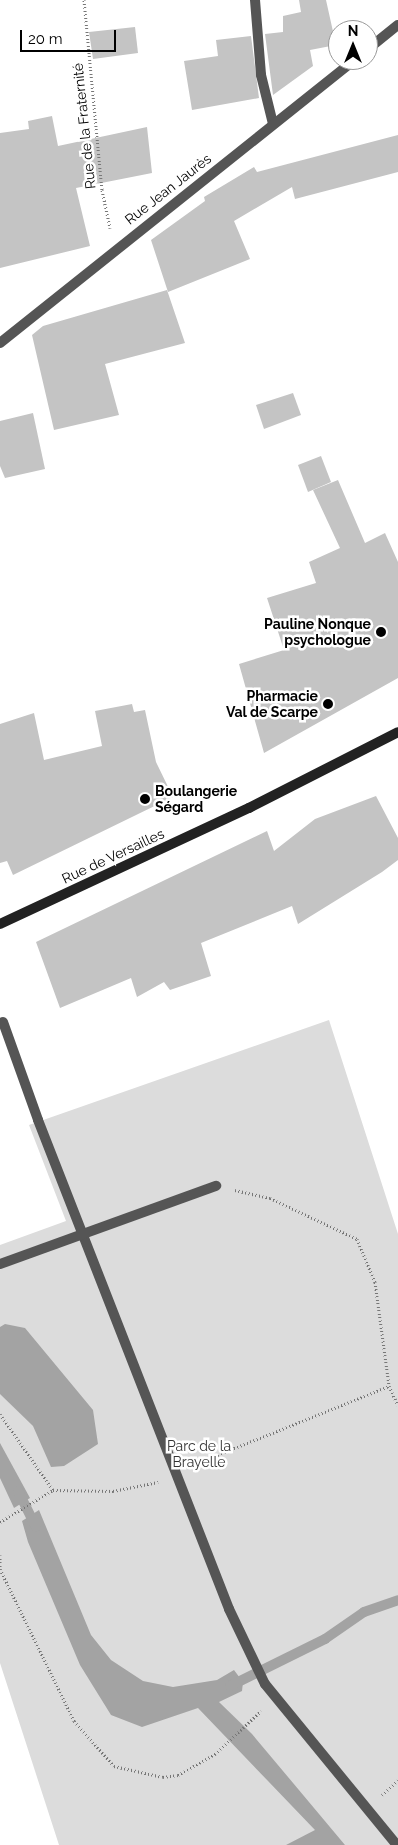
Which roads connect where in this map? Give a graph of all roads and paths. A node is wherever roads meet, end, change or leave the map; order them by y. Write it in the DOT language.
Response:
graph roads {
  1 [pos="84,0"];
  2 [pos="255,0"];
  3 [pos="398,25"];
  4 [pos="378,41"];
  5 [pos="341,70"];
  6 [pos="273,124"];
  7 [pos="115,248"];
  8 [pos="0,343"];
  9 [pos="398,732"];
  10 [pos="0,924"];
  11 [pos="2,1022"];
  12 [pos="216,1186"];
  13 [pos="85,1234"];
  14 [pos="0,1264"];
  15 [pos="389,1386"];
  16 [pos="398,1405"];
  17 [pos="0,1414"];
  18 [pos="176,1473"];
  19 [pos="53,1490"];
  20 [pos="0,1522"];
  21 [pos="0,1555"];
  22 [pos="248,1725"];
  23 [pos="397,1845"];
  1 -- 7 [label="path, Rue de la Fraternité"];
  2 -- 6 [label="street"];
  3 -- 4 [label="street"];
  5 -- 6 [label="street, Rue Jean Jaurès"];
  6 -- 7 [label="street, Rue Jean Jaurès"];
  7 -- 8 [label="street, Rue Jean Jaurès"];
  9 -- 10 [label="street, Rue de Versailles"];
  11 -- 13 [label="street"];
  12 -- 13 [label="street"];
  12 -- 15 [label="path"];
  13 -- 14 [label="street"];
  13 -- 18 [label="street"];
  15 -- 16 [label="path"];
  15 -- 18 [label="path"];
  17 -- 19 [label="path"];
  18 -- 19 [label="path"];
  18 -- 23 [label="street"];
  19 -- 20 [label="path"];
  21 -- 22 [label="path"];
}
